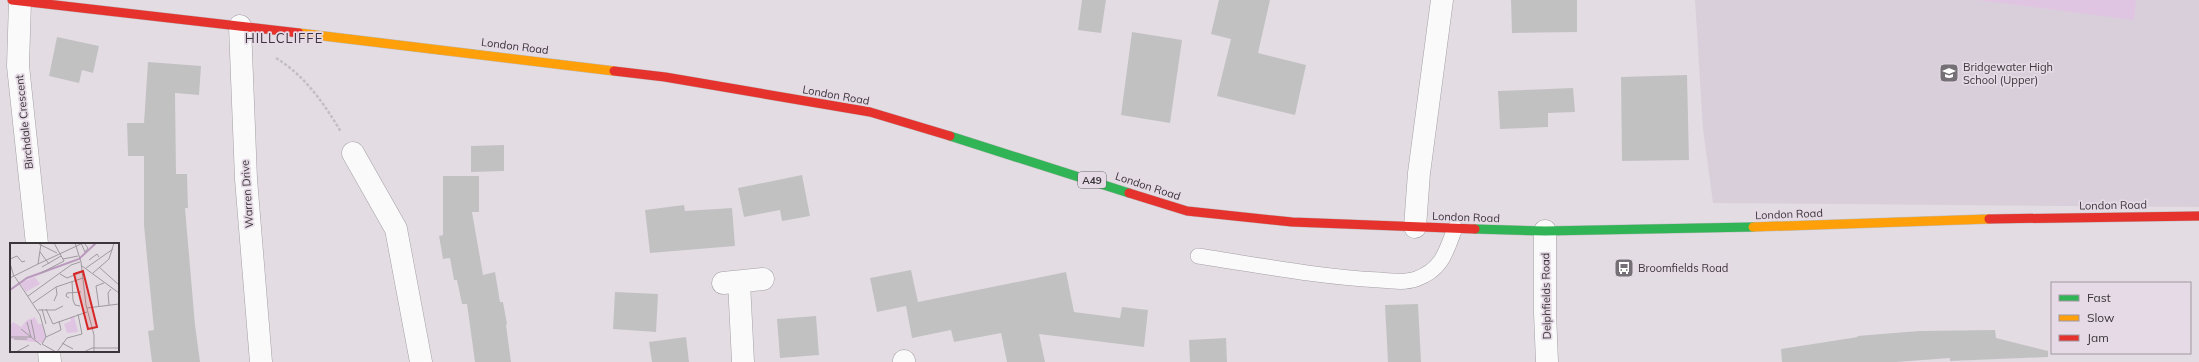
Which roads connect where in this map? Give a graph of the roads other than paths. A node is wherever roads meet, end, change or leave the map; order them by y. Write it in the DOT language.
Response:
graph roads {
  1 [pos="16,0"];
  2 [pos="1442,0"];
  3 [pos="240,26"];
  4 [pos="353,153"];
  5 [pos="2199,216"];
  6 [pos="1415,227"];
  7 [pos="1455,228"];
  8 [pos="1545,231"];
  9 [pos="37,243"];
  10 [pos="1198,256"];
  11 [pos="763,279"];
  12 [pos="49,352"];
  13 [pos="50,362"];
  14 [pos="261,362"];
  15 [pos="421,362"];
  16 [pos="743,362"];
  17 [pos="1547,362"];
  1 -- 3 [label="highway, London Road / A49"];
  1 -- 9 [label="street, Birchdale Crescent"];
  2 -- 6 [label="street"];
  3 -- 6 [label="highway, London Road / A49"];
  3 -- 14 [label="street, Warren Drive"];
  4 -- 15 [label="street"];
  5 -- 8 [label="highway, London Road / A49"];
  6 -- 7 [label="highway, London Road / A49"];
  7 -- 8 [label="highway, London Road / A49"];
  7 -- 10 [label="lane"];
  8 -- 17 [label="street, Delphfields Road"];
  11 -- 16 [label="street"];
  12 -- 13 [label="street"];
}
